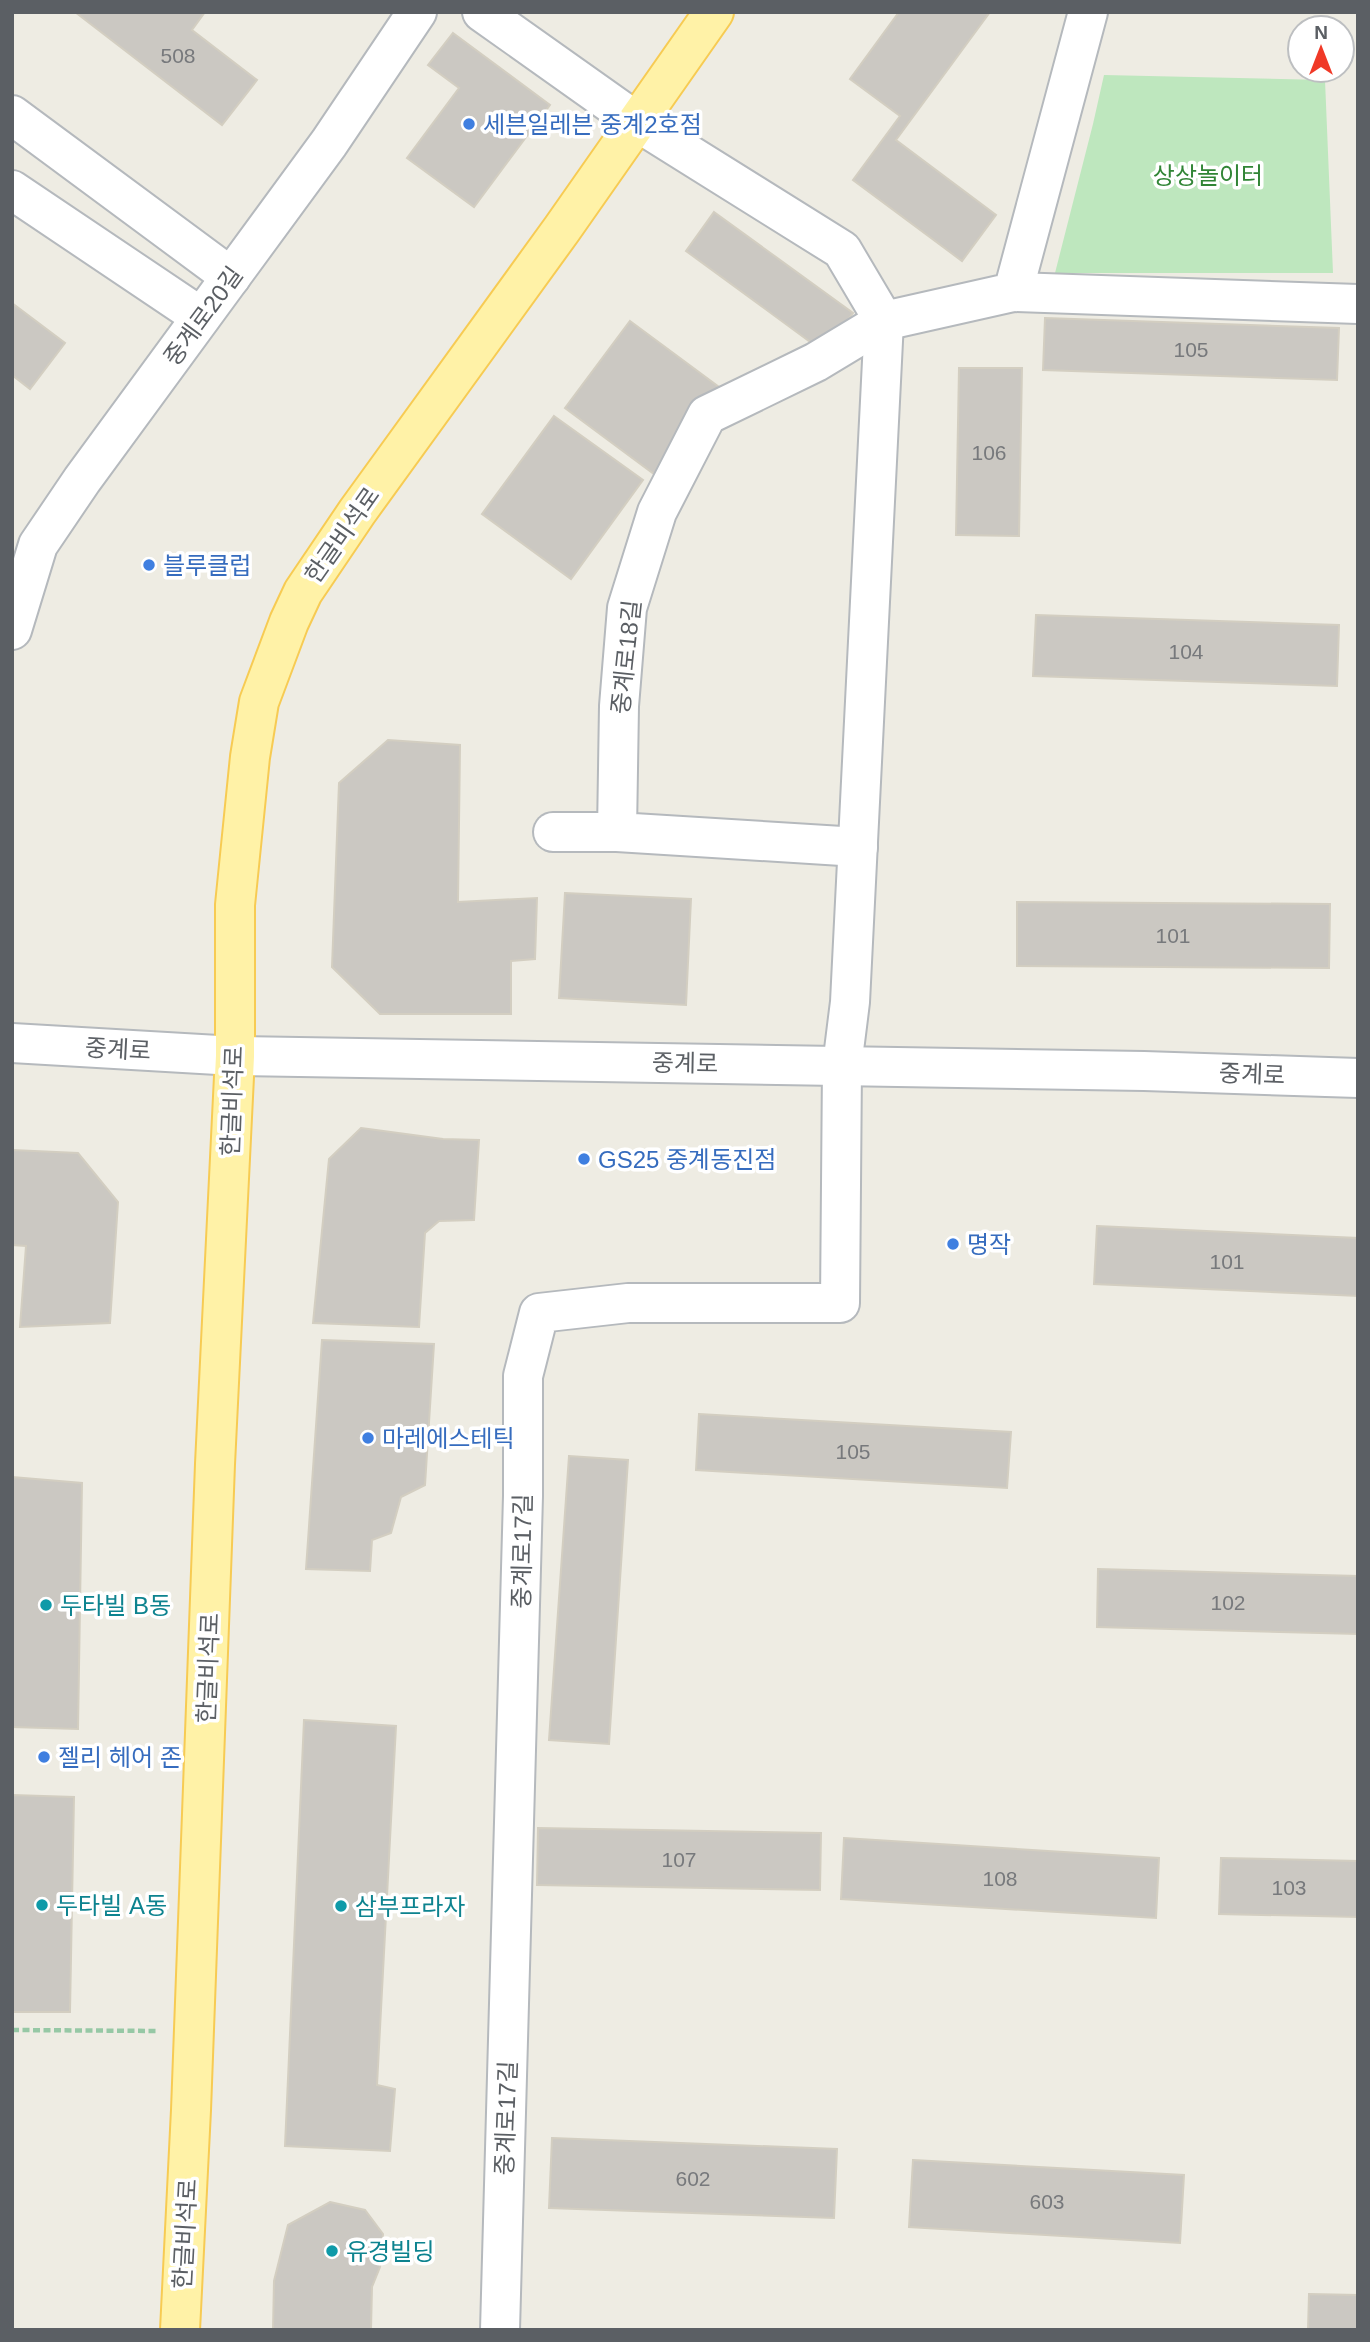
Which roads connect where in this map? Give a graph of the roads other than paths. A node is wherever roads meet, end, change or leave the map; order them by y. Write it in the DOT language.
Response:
graph roads {
  1 [pos="416,12"];
  2 [pos="482,12"];
  3 [pos="714,12"];
  4 [pos="1088,12"];
  5 [pos="12,115"];
  6 [pos="637,122"];
  7 [pos="12,190"];
  8 [pos="231,277"];
  9 [pos="1013,292"];
  10 [pos="1358,304"];
  11 [pos="201,317"];
  12 [pos="884,321"];
  13 [pos="12,630"];
  14 [pos="553,832"];
  15 [pos="617,832"];
  16 [pos="858,847"];
  17 [pos="12,1043"];
  18 [pos="235,1056"];
  19 [pos="842,1066"];
  20 [pos="1358,1078"];
  21 [pos="180,2330"];
  22 [pos="500,2330"];
  1 -- 8 [label="street, 중계로20길"];
  2 -- 6 [label="street"];
  3 -- 6 [label="main road, 한글비석로"];
  4 -- 9 [label="street"];
  5 -- 8 [label="street"];
  6 -- 12 [label="street"];
  6 -- 18 [label="main road, 한글비석로"];
  7 -- 11 [label="street"];
  8 -- 11 [label="street, 중계로20길"];
  9 -- 10 [label="street, 중계로18길"];
  9 -- 12 [label="street, 중계로18길"];
  11 -- 13 [label="street, 중계로20길"];
  12 -- 15 [label="street, 중계로18길"];
  12 -- 16 [label="street"];
  14 -- 15 [label="street"];
  15 -- 16 [label="street"];
  16 -- 19 [label="street"];
  17 -- 18 [label="street, 중계로"];
  18 -- 19 [label="street, 중계로"];
  18 -- 21 [label="main road, 한글비석로"];
  19 -- 20 [label="street, 중계로"];
  19 -- 22 [label="street, 중계로17길"];
}
